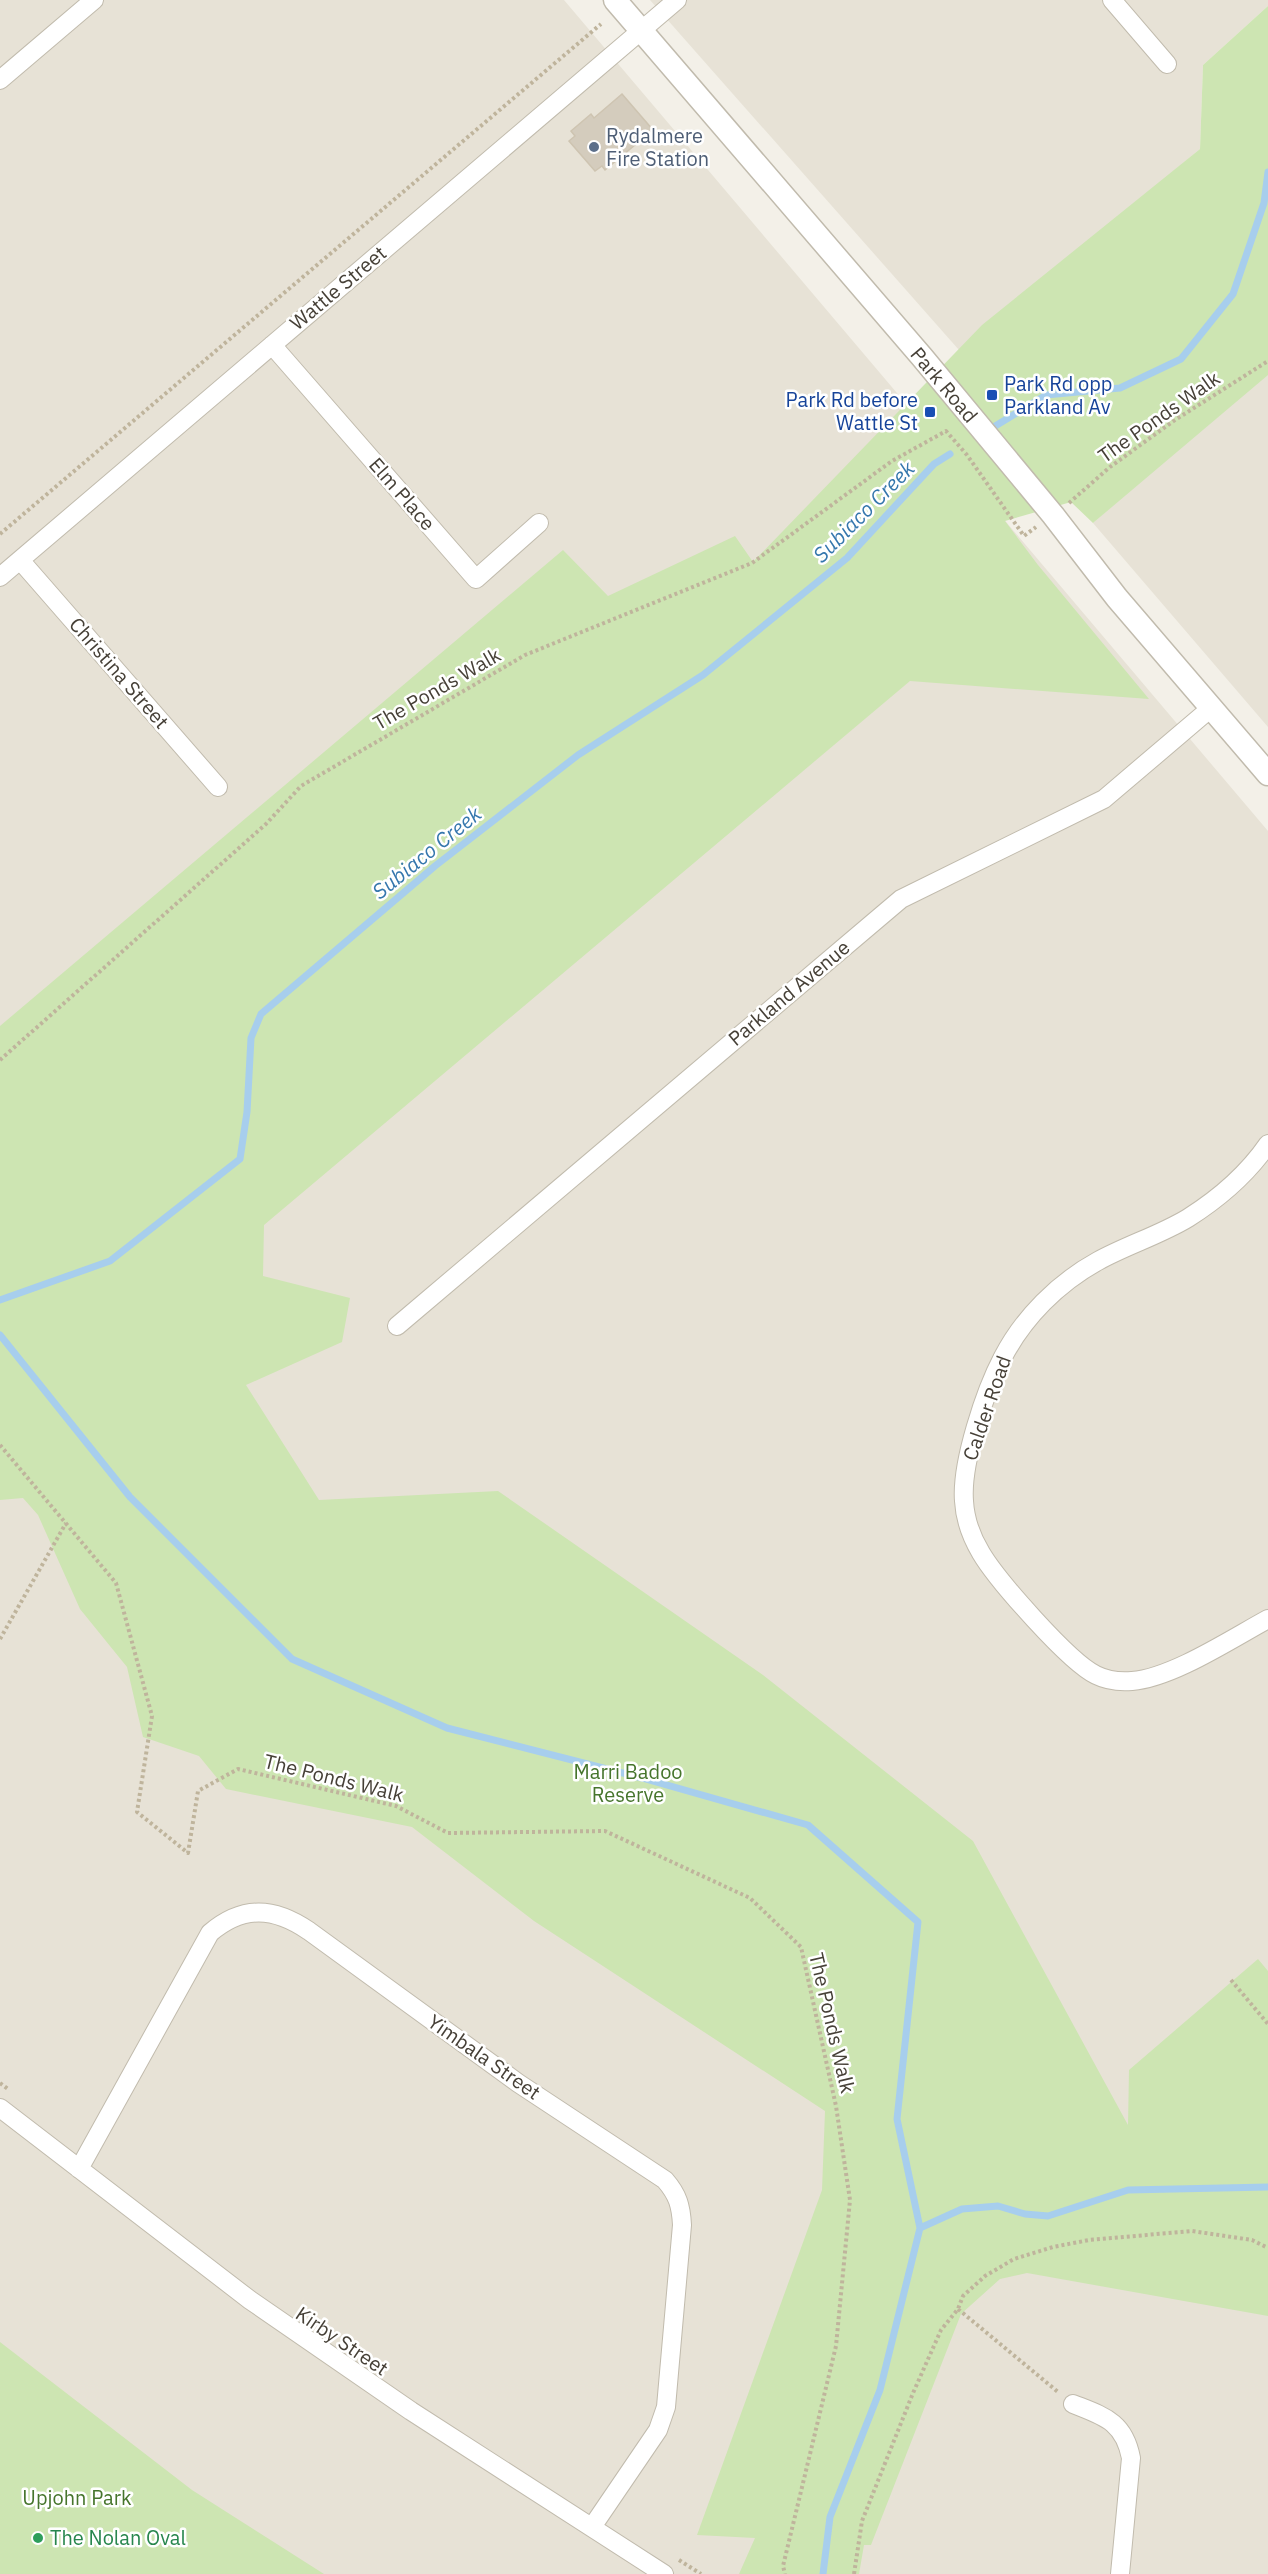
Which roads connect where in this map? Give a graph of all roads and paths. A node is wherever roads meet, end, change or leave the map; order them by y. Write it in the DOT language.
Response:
graph roads {
  1 [pos="94,0"];
  2 [pos="615,0"];
  3 [pos="677,0"];
  4 [pos="1112,0"];
  5 [pos="601,24"];
  6 [pos="641,31"];
  7 [pos="1167,64"];
  8 [pos="0,80"];
  9 [pos="272,345"];
  10 [pos="1268,362"];
  11 [pos="946,431"];
  12 [pos="1071,502"];
  13 [pos="539,523"];
  14 [pos="0,534"];
  15 [pos="20,560"];
  16 [pos="0,577"];
  17 [pos="1211,708"];
  18 [pos="1268,774"];
  19 [pos="218,787"];
  20 [pos="0,1060"];
  21 [pos="1268,1144"];
  22 [pos="397,1326"];
  23 [pos="0,1445"];
  24 [pos="66,1523"];
  25 [pos="1268,1619"];
  26 [pos="0,1639"];
  27 [pos="1231,1980"];
  28 [pos="1268,2024"];
  29 [pos="0,2083"];
  30 [pos="17,2096"];
  31 [pos="0,2108"];
  32 [pos="79,2169"];
  33 [pos="1268,2248"];
  34 [pos="958,2309"];
  35 [pos="1073,2404"];
  36 [pos="592,2527"];
  37 [pos="674,2556"];
  38 [pos="664,2574"];
  39 [pos="701,2574"];
  40 [pos="784,2574"];
  41 [pos="854,2574"];
  42 [pos="1120,2574"];
  1 -- 8 [label="street"];
  2 -- 6 [label="street, Park Road"];
  3 -- 6 [label="street, Wattle Street"];
  4 -- 7 [label="street"];
  5 -- 14 [label="path, Wattle Street"];
  6 -- 9 [label="street, Wattle Street"];
  6 -- 17 [label="street, Park Road"];
  9 -- 13 [label="street, Elm Place"];
  9 -- 15 [label="street, Wattle Street"];
  10 -- 12 [label="path, The Ponds Walk"];
  11 -- 20 [label="path, The Ponds Walk"];
  15 -- 16 [label="street, Wattle Street"];
  15 -- 19 [label="street, Christina Street"];
  17 -- 18 [label="street, Park Road"];
  17 -- 22 [label="street, Parkland Avenue"];
  21 -- 25 [label="street, Calder Road"];
  23 -- 24 [label="path, The Ponds Walk"];
  24 -- 26 [label="path"];
  24 -- 40 [label="path, The Ponds Walk"];
  27 -- 28 [label="path"];
  29 -- 30 [label="path"];
  31 -- 32 [label="street, Kirby Street"];
  32 -- 36 [label="street, Kirby Street"];
  32 -- 36 [label="street, Yimbala Street"];
  33 -- 34 [label="path"];
  34 -- 35 [label="path"];
  34 -- 41 [label="path"];
  35 -- 42 [label="street"];
  36 -- 38 [label="street, Kirby Street"];
  37 -- 39 [label="path"];
}
